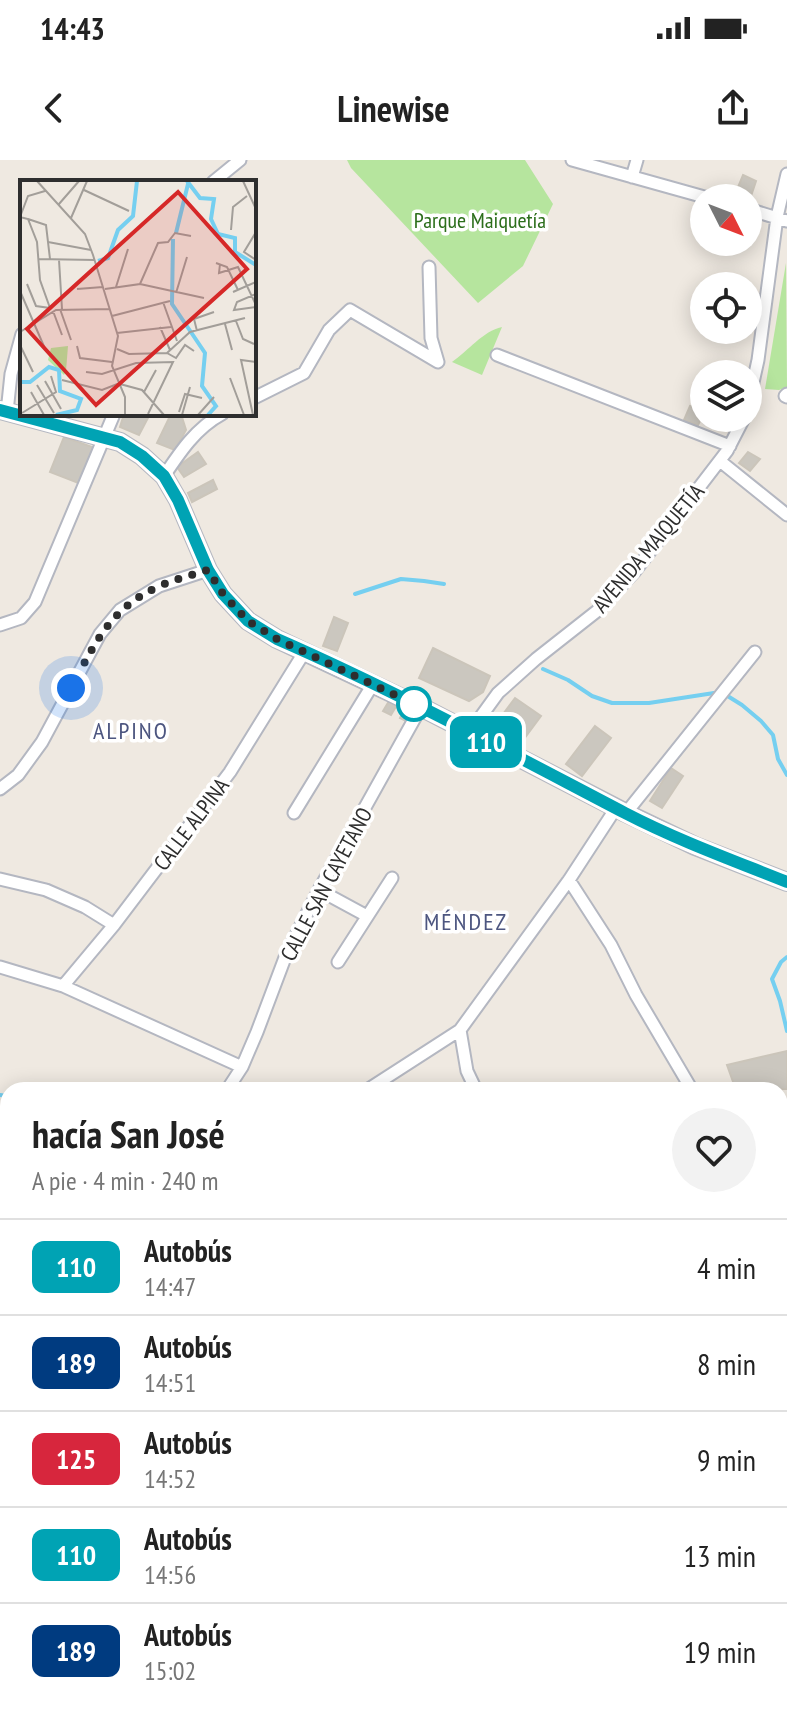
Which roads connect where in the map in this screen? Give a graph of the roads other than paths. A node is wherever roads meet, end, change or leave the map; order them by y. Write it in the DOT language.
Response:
graph roads {
  1 [pos="240,160"];
  2 [pos="572,160"];
  3 [pos="637,160"];
  4 [pos="787,174"];
  5 [pos="632,177"];
  6 [pos="215,180"];
  7 [pos="690,193"];
  8 [pos="762,213"];
  9 [pos="782,219"];
  10 [pos="429,267"];
  11 [pos="20,341"];
  12 [pos="497,355"];
  13 [pos="758,360"];
  14 [pos="256,397"];
  15 [pos="3,411"];
  16 [pos="22,416"];
  17 [pos="113,416"];
  18 [pos="218,416"];
  19 [pos="737,432"];
  20 [pos="105,438"];
  21 [pos="730,446"];
  22 [pos="720,461"];
  23 [pos="164,476"];
  24 [pos="787,515"];
  25 [pos="208,570"];
  26 [pos="0,625"];
  27 [pos="305,651"];
  28 [pos="755,652"];
  29 [pos="373,684"];
  30 [pos="421,707"];
  31 [pos="469,733"];
  32 [pos="0,789"];
  33 [pos="621,810"];
  34 [pos="294,813"];
  35 [pos="392,878"];
  36 [pos="0,879"];
  37 [pos="569,880"];
  38 [pos="787,882"];
  39 [pos="319,890"];
  40 [pos="367,916"];
  41 [pos="114,925"];
  42 [pos="338,962"];
  43 [pos="0,967"];
  44 [pos="63,986"];
  45 [pos="460,1030"];
  46 [pos="242,1067"];
  47 [pos="232,1082"];
  48 [pos="379,1082"];
  49 [pos="472,1082"];
  50 [pos="687,1082"];
  1 -- 6 [label="street"];
  2 -- 5 [label="street"];
  3 -- 5 [label="street"];
  4 -- 9 [label="street"];
  5 -- 7 [label="street"];
  8 -- 9 [label="street"];
  9 -- 13 [label="street"];
  10 -- 14 [label="street"];
  11 -- 15 [label="street"];
  12 -- 21 [label="street"];
  16 -- 20 [label="main road"];
  17 -- 20 [label="street"];
  18 -- 23 [label="street"];
  19 -- 21 [label="street, AVENIDA MAIQUETÍA"];
  20 -- 23 [label="main road"];
  20 -- 26 [label="street"];
  21 -- 22 [label="street, AVENIDA MAIQUETÍA"];
  22 -- 24 [label="street"];
  22 -- 31 [label="street, AVENIDA MAIQUETÍA"];
  23 -- 25 [label="main road"];
  25 -- 27 [label="main road"];
  25 -- 32 [label="street"];
  27 -- 29 [label="main road"];
  27 -- 41 [label="street, CALLE ALPINA"];
  28 -- 33 [label="street"];
  29 -- 30 [label="main road"];
  29 -- 34 [label="street"];
  30 -- 31 [label="main road"];
  30 -- 39 [label="street, CALLE SAN CAYETANO"];
  31 -- 33 [label="main road"];
  33 -- 37 [label="street"];
  33 -- 38 [label="main road"];
  35 -- 40 [label="street"];
  36 -- 41 [label="street"];
  37 -- 45 [label="street"];
  37 -- 50 [label="street"];
  39 -- 40 [label="street"];
  39 -- 46 [label="street, CALLE SAN CAYETANO"];
  40 -- 42 [label="street"];
  41 -- 44 [label="street, CALLE ALPINA"];
  43 -- 44 [label="street"];
  44 -- 46 [label="street"];
  45 -- 48 [label="street"];
  45 -- 49 [label="street"];
  46 -- 47 [label="street, CALLE SAN CAYETANO"];
}
